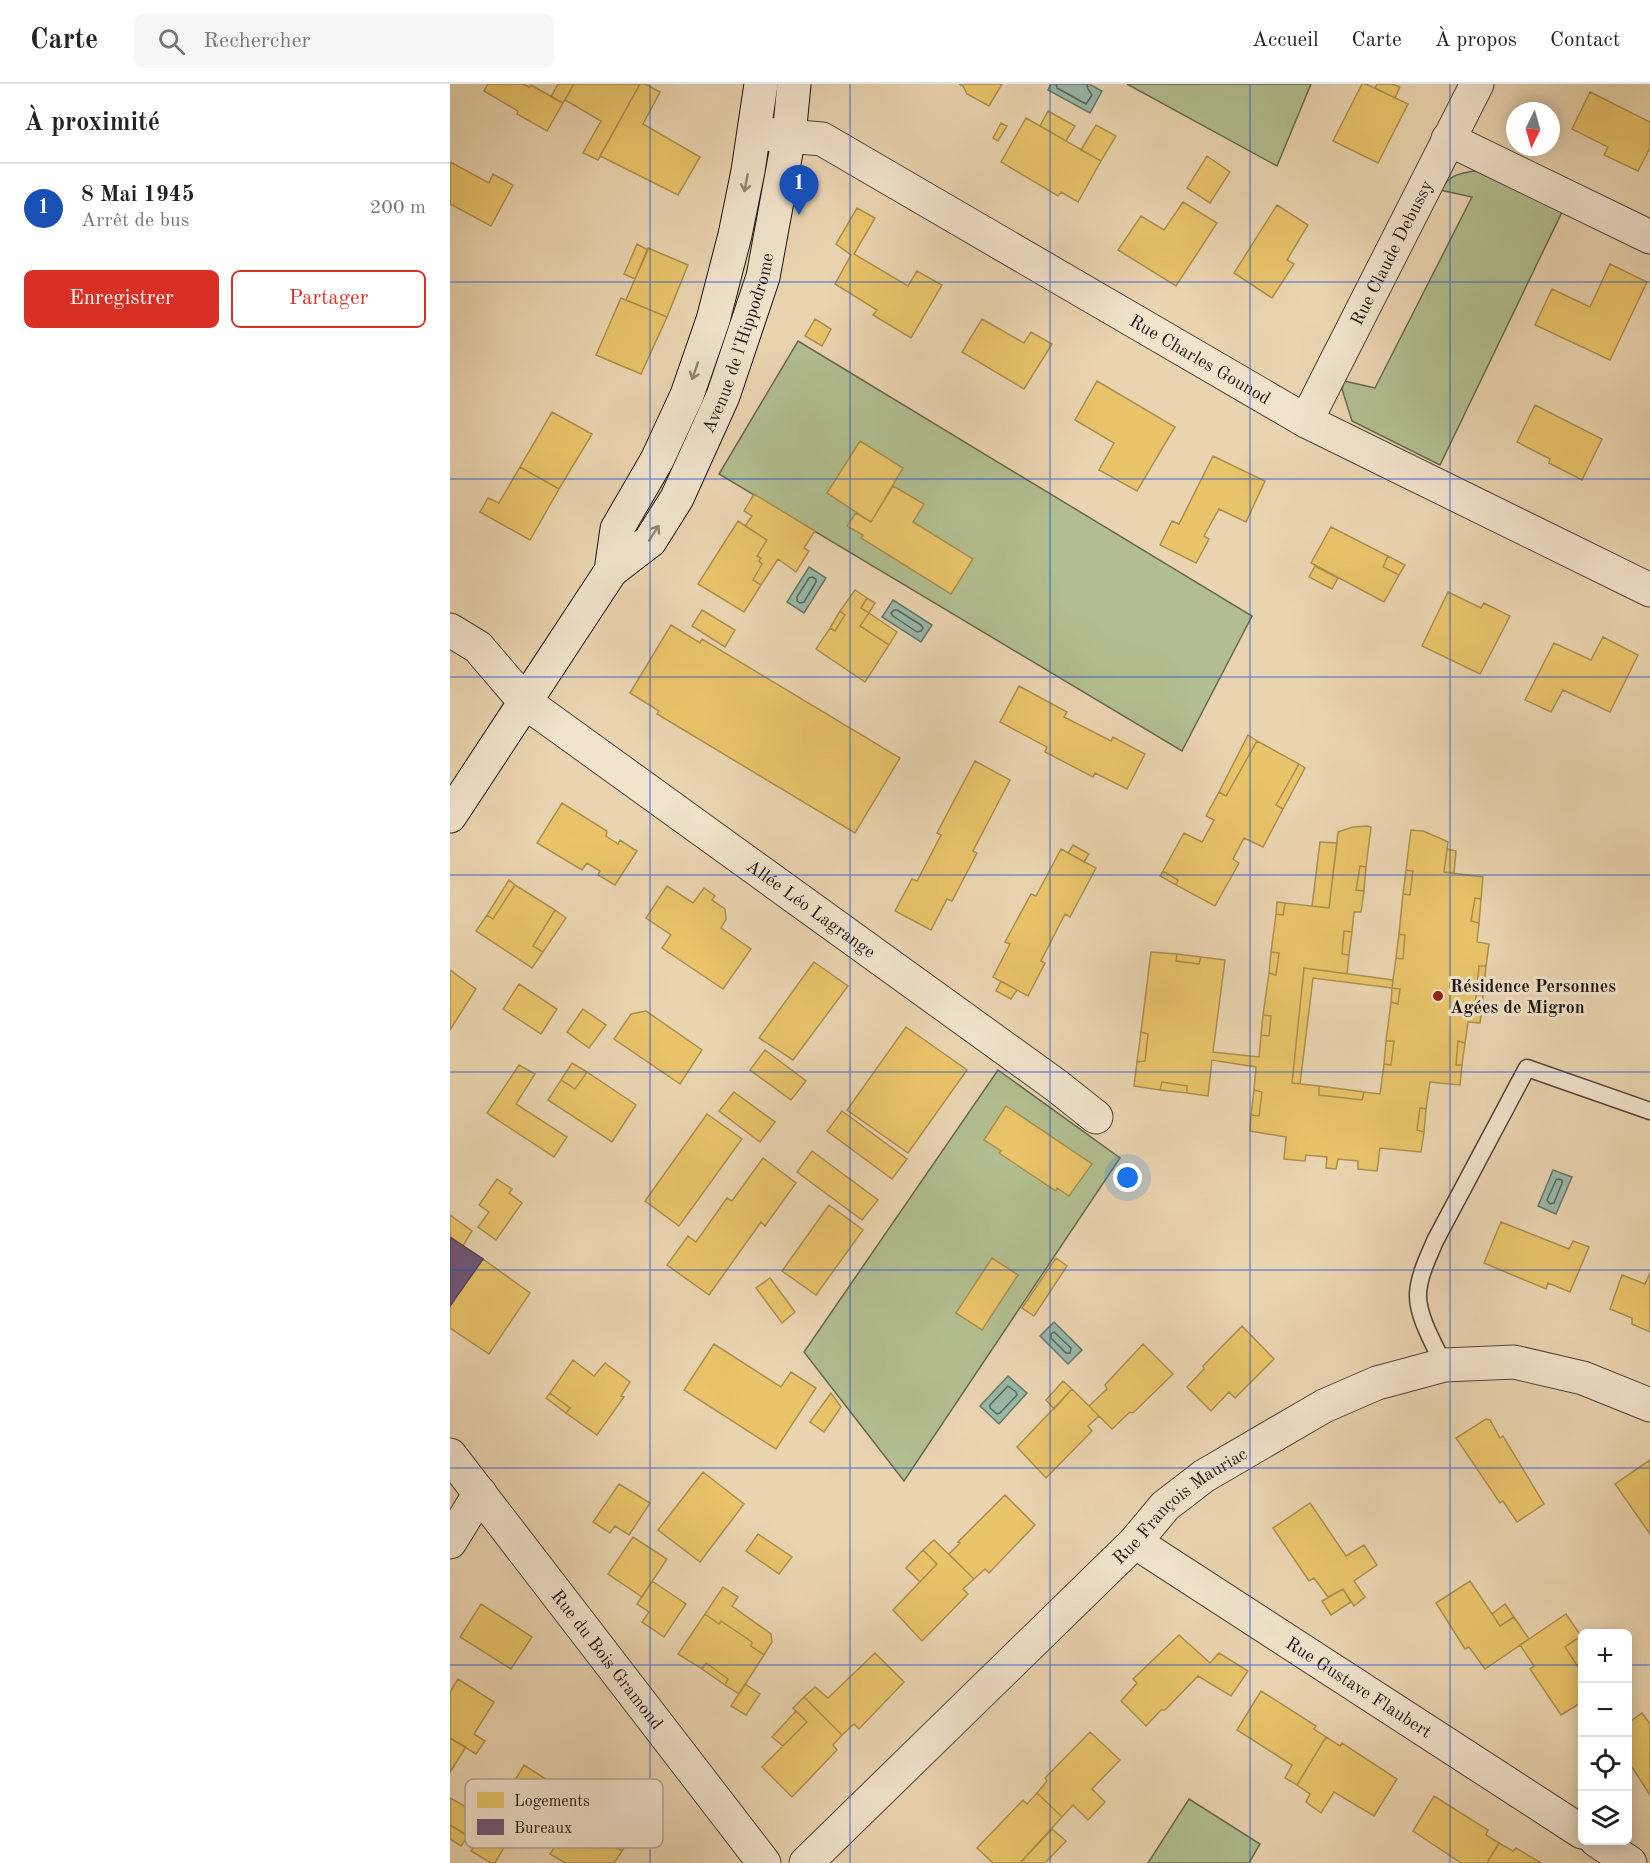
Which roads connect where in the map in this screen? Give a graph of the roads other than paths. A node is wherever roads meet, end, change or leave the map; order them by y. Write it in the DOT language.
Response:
graph roads {
  1 [pos="761,84"];
  2 [pos="794,84"];
  3 [pos="1477,84"];
  4 [pos="754,133"];
  5 [pos="789,136"];
  6 [pos="1448,139"];
  7 [pos="1650,237"];
  8 [pos="1306,422"];
  9 [pos="611,571"];
  10 [pos="1650,590"];
  11 [pos="450,630"];
  12 [pos="525,702"];
  13 [pos="450,816"];
  14 [pos="1650,1111"];
  15 [pos="1096,1117"];
  16 [pos="1444,1365"];
  17 [pos="1650,1405"];
  18 [pos="450,1455"];
  19 [pos="480,1493"];
  20 [pos="450,1542"];
  21 [pos="1135,1542"];
  22 [pos="1578,1829"];
  23 [pos="1603,1845"];
  24 [pos="753,1859"];
  25 [pos="806,1863"];
  26 [pos="1630,1863"];
  1 -- 4 [label="street"];
  2 -- 5 [label="street, Avenue de l'Hippodrome"];
  3 -- 6 [label="street, Rue Claude Debussy"];
  4 -- 5 [label="street, Rue Charles Gounod"];
  4 -- 9 [label="street, one-way"];
  5 -- 8 [label="street, Rue Charles Gounod"];
  9 -- 5 [label="street, Avenue de l'Hippodrome, one-way"];
  6 -- 7 [label="street"];
  6 -- 8 [label="street, Rue Claude Debussy"];
  8 -- 10 [label="street, Rue Charles Gounod"];
  9 -- 12 [label="street"];
  11 -- 12 [label="street, Allée Léo Lagrange"];
  12 -- 13 [label="street"];
  12 -- 15 [label="street, Allée Léo Lagrange"];
  14 -- 16 [label="lane"];
  16 -- 17 [label="street, Rue François Mauriac"];
  16 -- 21 [label="street, Rue François Mauriac"];
  18 -- 19 [label="street, Rue du Bois Gramond"];
  19 -- 20 [label="street"];
  19 -- 24 [label="street, Rue du Bois Gramond"];
  21 -- 22 [label="street, Rue Gustave Flaubert"];
  21 -- 25 [label="street, Rue François Mauriac"];
  23 -- 26 [label="street"];
}
